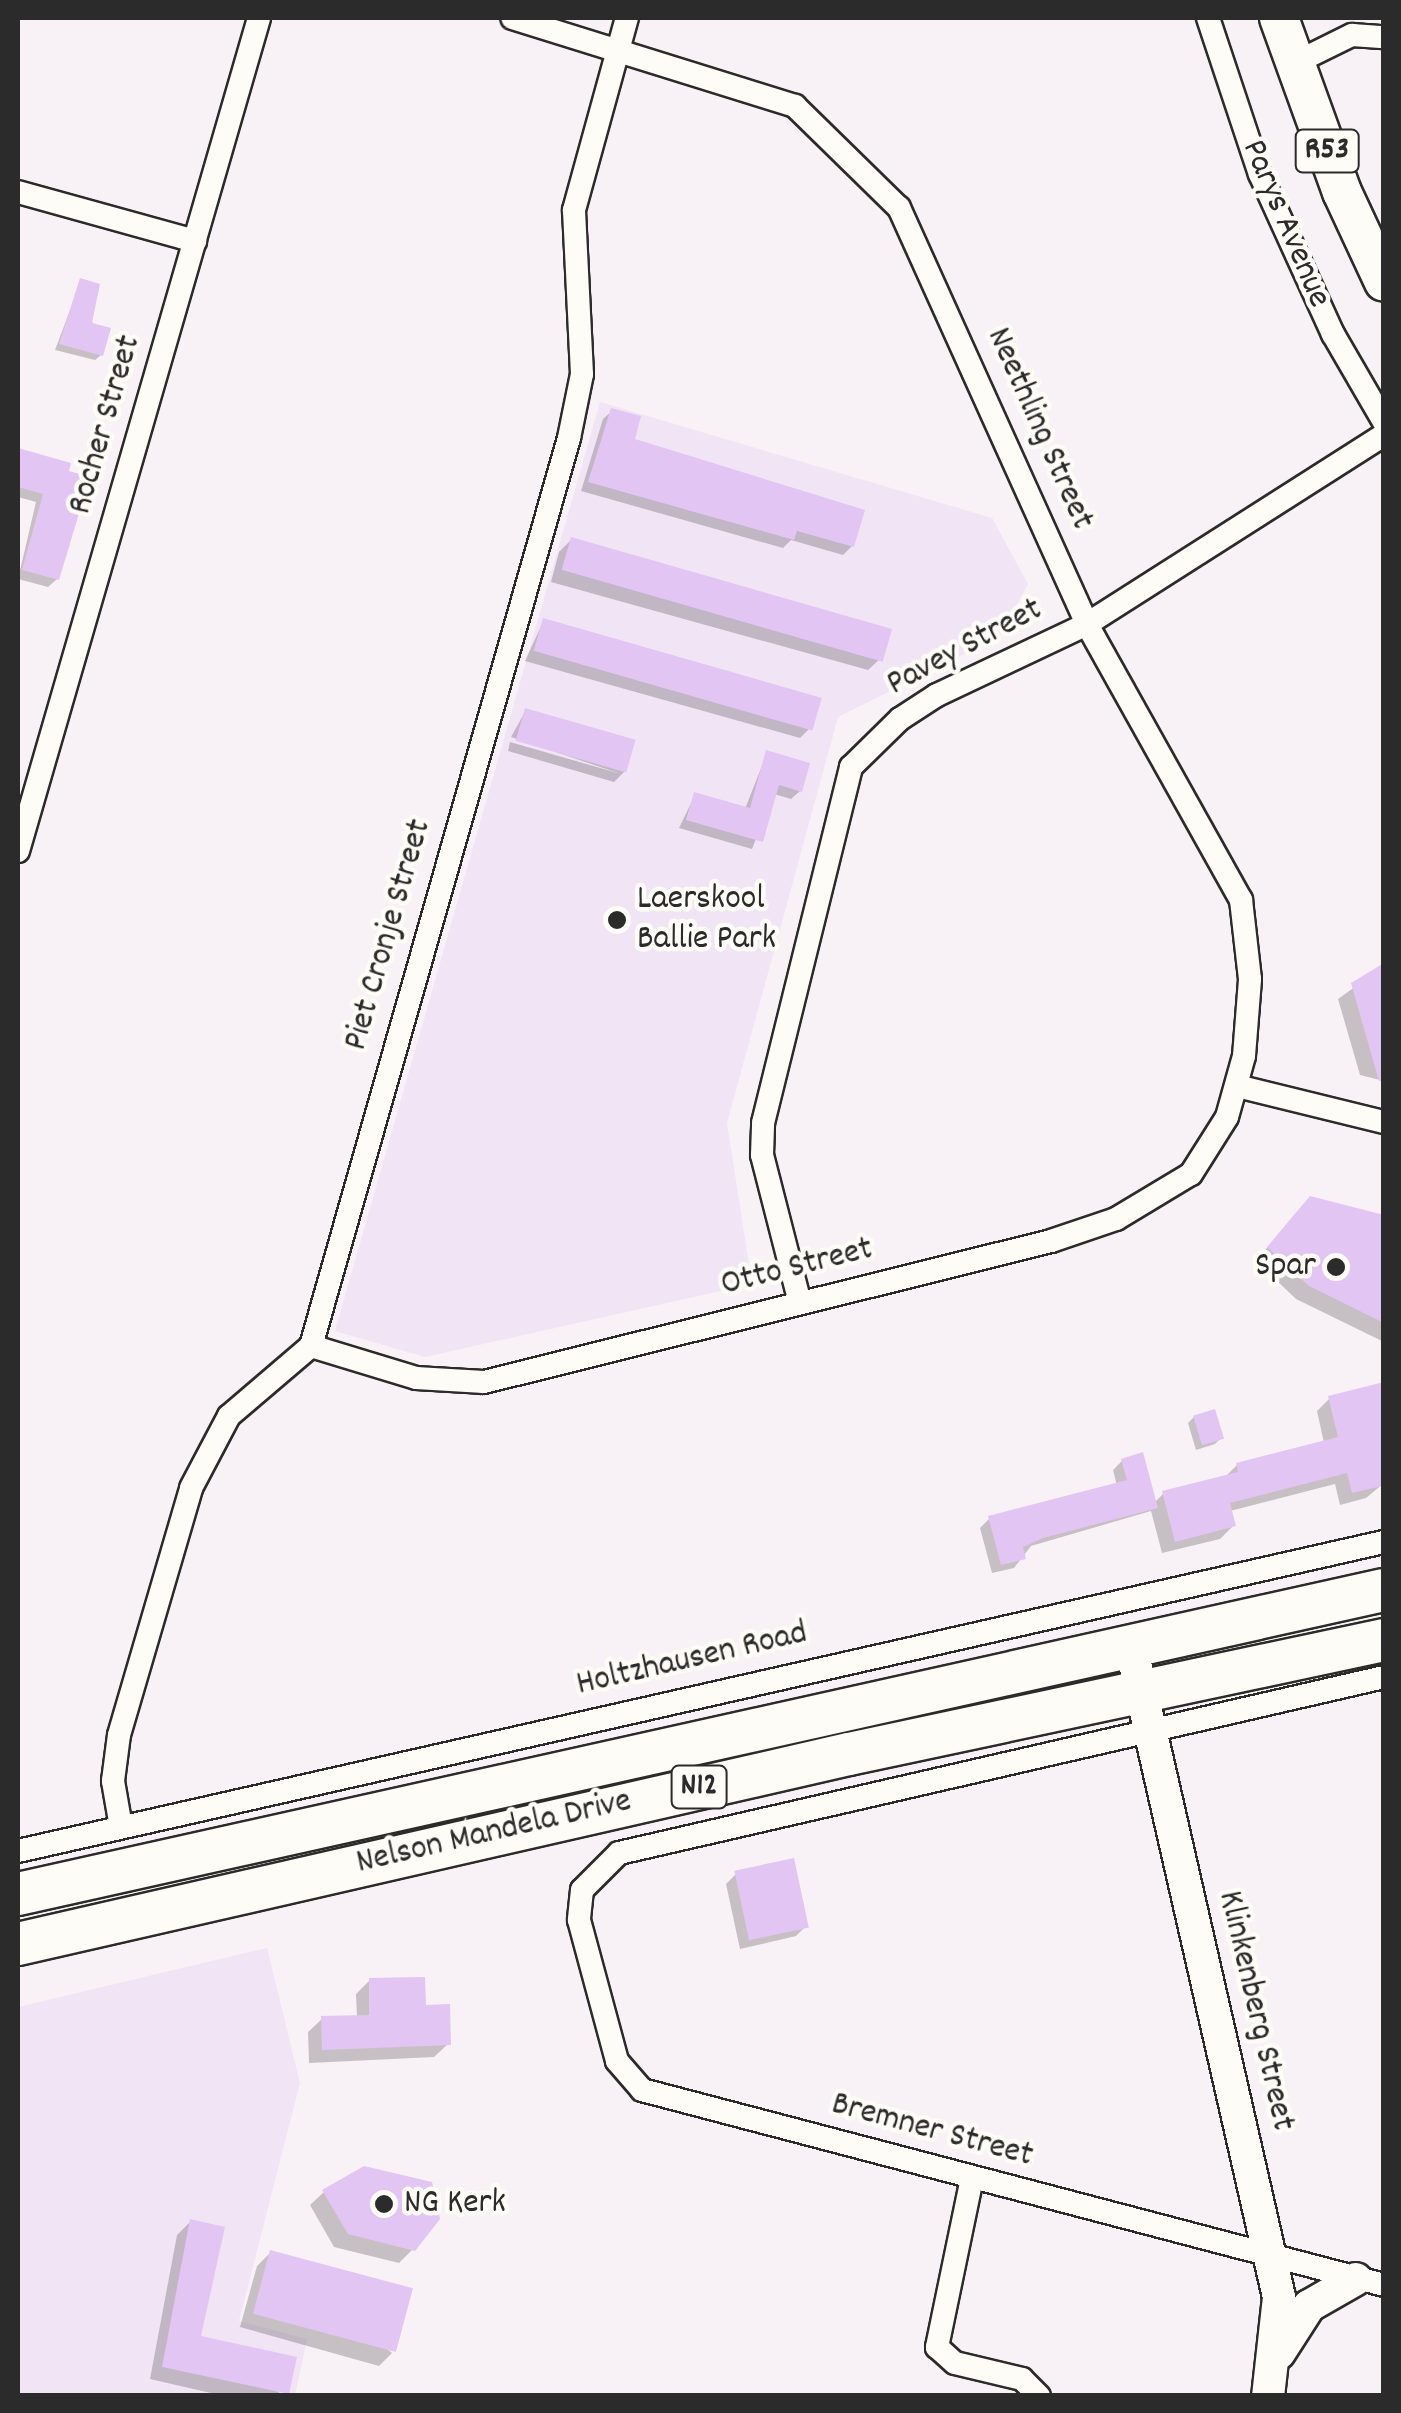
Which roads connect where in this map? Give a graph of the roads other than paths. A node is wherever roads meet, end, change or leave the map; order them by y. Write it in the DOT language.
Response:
graph roads {
  1 [pos="259,18"];
  2 [pos="512,18"];
  3 [pos="626,18"];
  4 [pos="1208,18"];
  5 [pos="1279,18"];
  6 [pos="1384,36"];
  7 [pos="617,50"];
  8 [pos="1295,63"];
  9 [pos="18,192"];
  10 [pos="195,241"];
  11 [pos="1384,282"];
  12 [pos="1384,422"];
  13 [pos="1384,435"];
  14 [pos="1087,624"];
  15 [pos="18,850"];
  16 [pos="1237,1086"];
  17 [pos="1384,1122"];
  18 [pos="800,1304"];
  19 [pos="312,1346"];
  20 [pos="1384,1542"];
  21 [pos="1384,1590"];
  22 [pos="1384,1640"];
  23 [pos="1131,1646"];
  24 [pos="1384,1678"];
  25 [pos="1140,1693"];
  26 [pos="1152,1734"];
  27 [pos="122,1826"];
  28 [pos="18,1850"];
  29 [pos="18,1894"];
  30 [pos="18,1944"];
  31 [pos="972,2178"];
  32 [pos="1271,2258"];
  33 [pos="1370,2282"];
  34 [pos="1276,2360"];
  35 [pos="1039,2396"];
  36 [pos="1268,2396"];
  1 -- 10 [label="street, Rocher Street"];
  2 -- 7 [label="street, Neethling Street"];
  3 -- 7 [label="street, Piet Cronje Street"];
  4 -- 12 [label="street, Parys Avenue"];
  5 -- 8 [label="main road, Parys Avenue / R53"];
  6 -- 8 [label="street"];
  7 -- 14 [label="street, Neethling Street"];
  7 -- 19 [label="street, Piet Cronje Street"];
  8 -- 11 [label="main road, Parys Avenue / R53"];
  9 -- 10 [label="street"];
  10 -- 15 [label="street, Rocher Street"];
  13 -- 14 [label="street, Pavey Street"];
  14 -- 16 [label="street, Neethling Street"];
  14 -- 18 [label="street, Pavey Street"];
  16 -- 17 [label="street"];
  16 -- 18 [label="street, Otto Street"];
  18 -- 19 [label="street, Otto Street"];
  19 -- 27 [label="street"];
  20 -- 27 [label="street, Holtzhausen Road"];
  21 -- 23 [label="highway, Nelson Mandela Drive / N12"];
  22 -- 25 [label="highway, Nelson Mandela Drive / N12"];
  23 -- 25 [label="street, Klinkenberg Street"];
  23 -- 29 [label="highway, Nelson Mandela Drive / N12"];
  24 -- 26 [label="street"];
  25 -- 26 [label="street, Klinkenberg Street"];
  25 -- 30 [label="highway, Nelson Mandela Drive / N12"];
  26 -- 31 [label="street, Bremner Street"];
  26 -- 32 [label="street, Klinkenberg Street"];
  27 -- 28 [label="street, Holtzhausen Road"];
  31 -- 32 [label="street, Bremner Street"];
  31 -- 35 [label="street"];
  32 -- 33 [label="street, Bremner Street"];
  32 -- 34 [label="street, Klinkenberg Street"];
  33 -- 34 [label="street"];
  34 -- 36 [label="street, Klinkenberg Street"];
}
